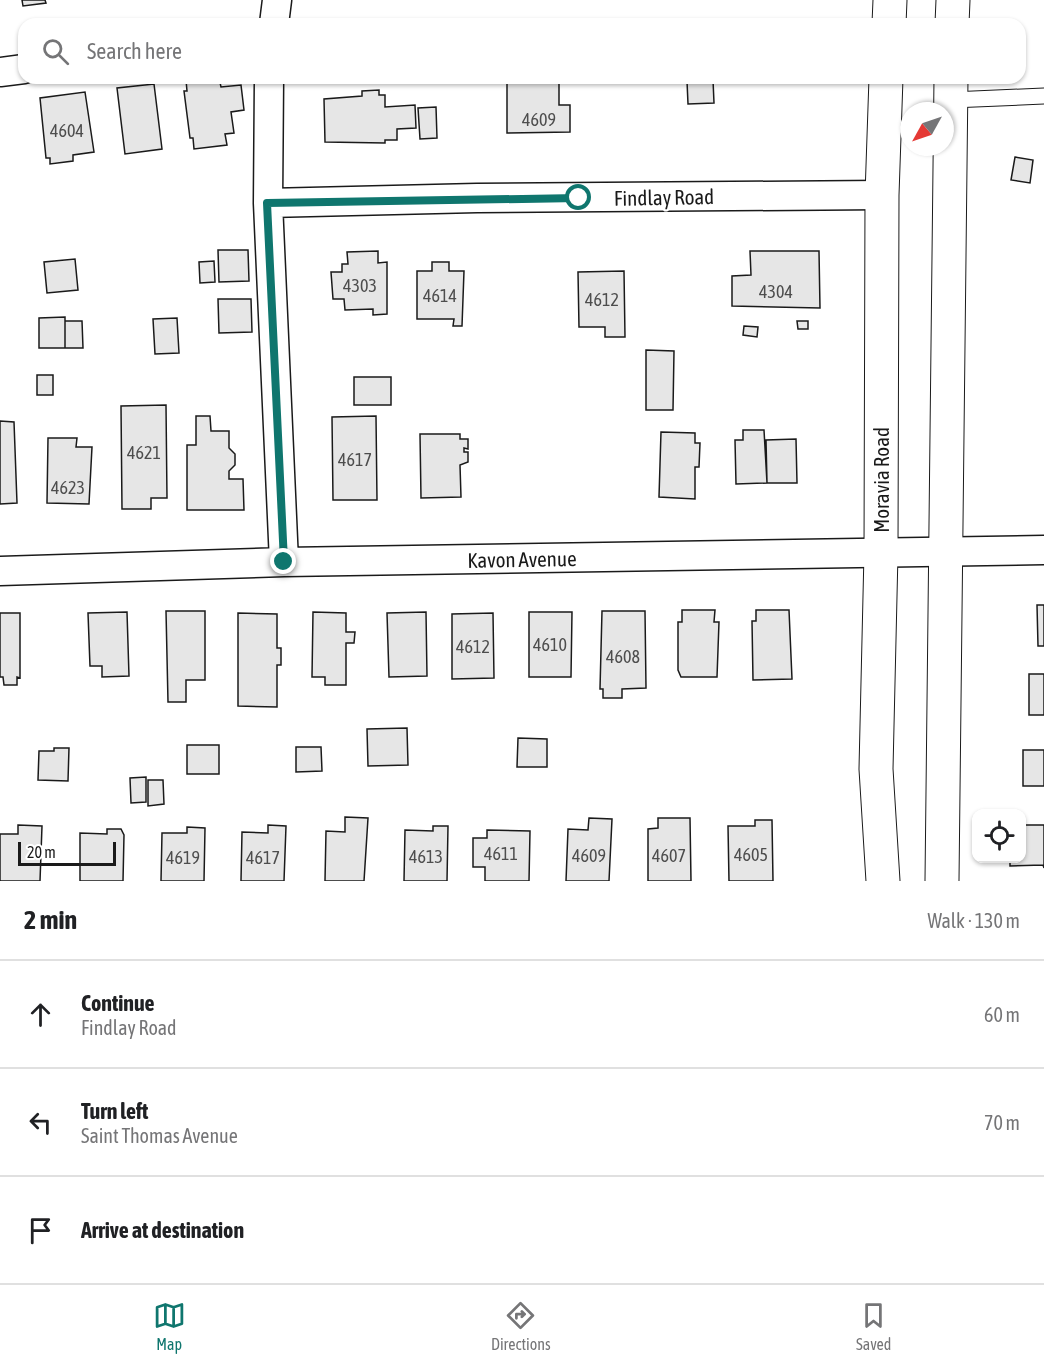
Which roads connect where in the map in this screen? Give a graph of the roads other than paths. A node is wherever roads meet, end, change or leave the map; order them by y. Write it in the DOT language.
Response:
graph roads {
  1 [pos="277,0"];
  2 [pos="890,0"];
  3 [pos="953,0"];
  4 [pos="275,18"];
  5 [pos="889,18"];
  6 [pos="952,18"];
  7 [pos="18,70"];
  8 [pos="0,72"];
  9 [pos="269,84"];
  10 [pos="886,84"];
  11 [pos="951,89"];
  12 [pos="1044,96"];
  13 [pos="882,195"];
  14 [pos="267,203"];
  15 [pos="1044,550"];
  16 [pos="948,551"];
  17 [pos="881,553"];
  18 [pos="284,562"];
  19 [pos="0,571"];
  20 [pos="883,881"];
  21 [pos="942,881"];
  1 -- 4 [label="street"];
  2 -- 5 [label="main road"];
  3 -- 6 [label="main road"];
  7 -- 8 [label="street"];
  9 -- 14 [label="street"];
  10 -- 13 [label="main road, Moravia Road"];
  11 -- 12 [label="lane"];
  11 -- 16 [label="main road"];
  13 -- 14 [label="street, Findlay Road"];
  13 -- 17 [label="main road, Moravia Road"];
  14 -- 18 [label="street"];
  15 -- 16 [label="street, Kavon Avenue"];
  16 -- 17 [label="street, Kavon Avenue"];
  16 -- 21 [label="main road"];
  17 -- 18 [label="street, Kavon Avenue"];
  17 -- 20 [label="main road, Moravia Road"];
  18 -- 19 [label="street, Kavon Avenue"];
}
